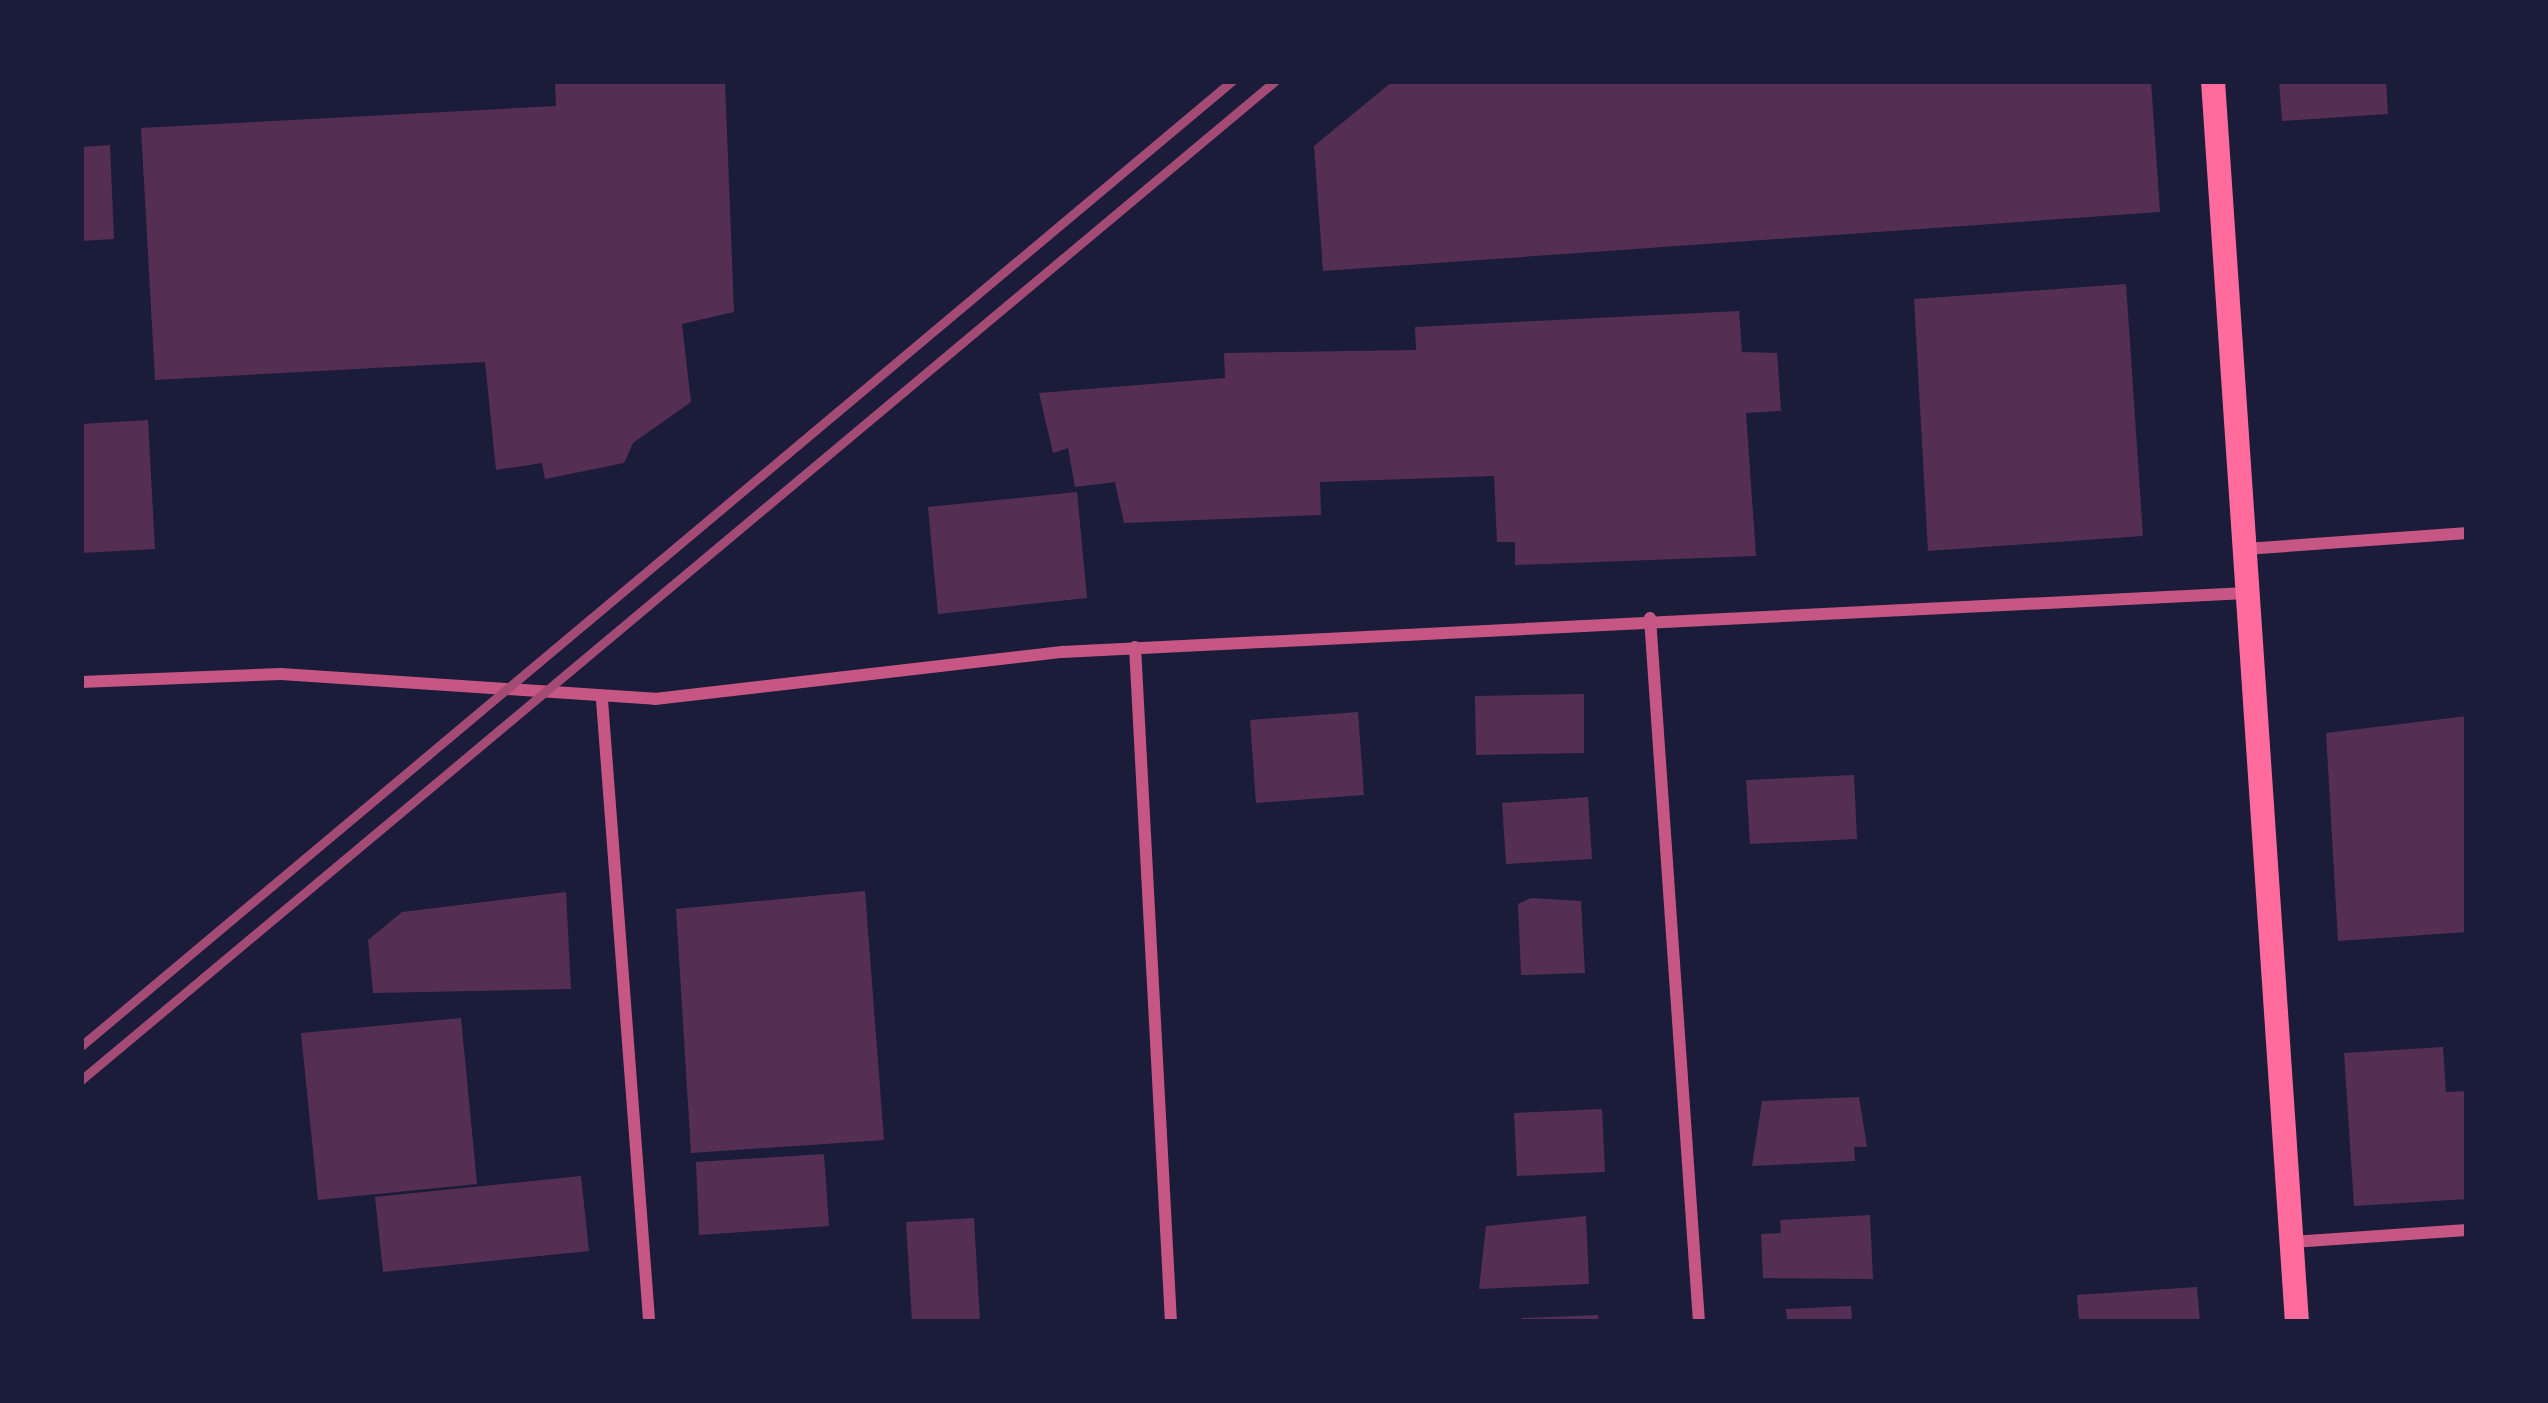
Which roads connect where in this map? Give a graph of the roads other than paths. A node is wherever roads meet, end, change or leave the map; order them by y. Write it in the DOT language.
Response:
graph roads {
  1 [pos="2212,81"];
  2 [pos="2467,533"];
  3 [pos="2245,549"];
  4 [pos="2247,592"];
  5 [pos="1650,619"];
  6 [pos="1135,647"];
  7 [pos="81,682"];
  8 [pos="602,700"];
  9 [pos="2467,1230"];
  10 [pos="2291,1243"];
  11 [pos="649,1320"];
  12 [pos="1171,1322"];
  13 [pos="1700,1322"];
  14 [pos="2297,1322"];
  1 -- 3 [label="main road"];
  2 -- 3 [label="street"];
  3 -- 4 [label="main road"];
  4 -- 5 [label="street"];
  4 -- 10 [label="main road"];
  5 -- 6 [label="street"];
  5 -- 13 [label="street"];
  6 -- 8 [label="street"];
  6 -- 12 [label="street"];
  7 -- 8 [label="street"];
  8 -- 11 [label="street"];
  9 -- 10 [label="street"];
  10 -- 14 [label="main road"];
}
